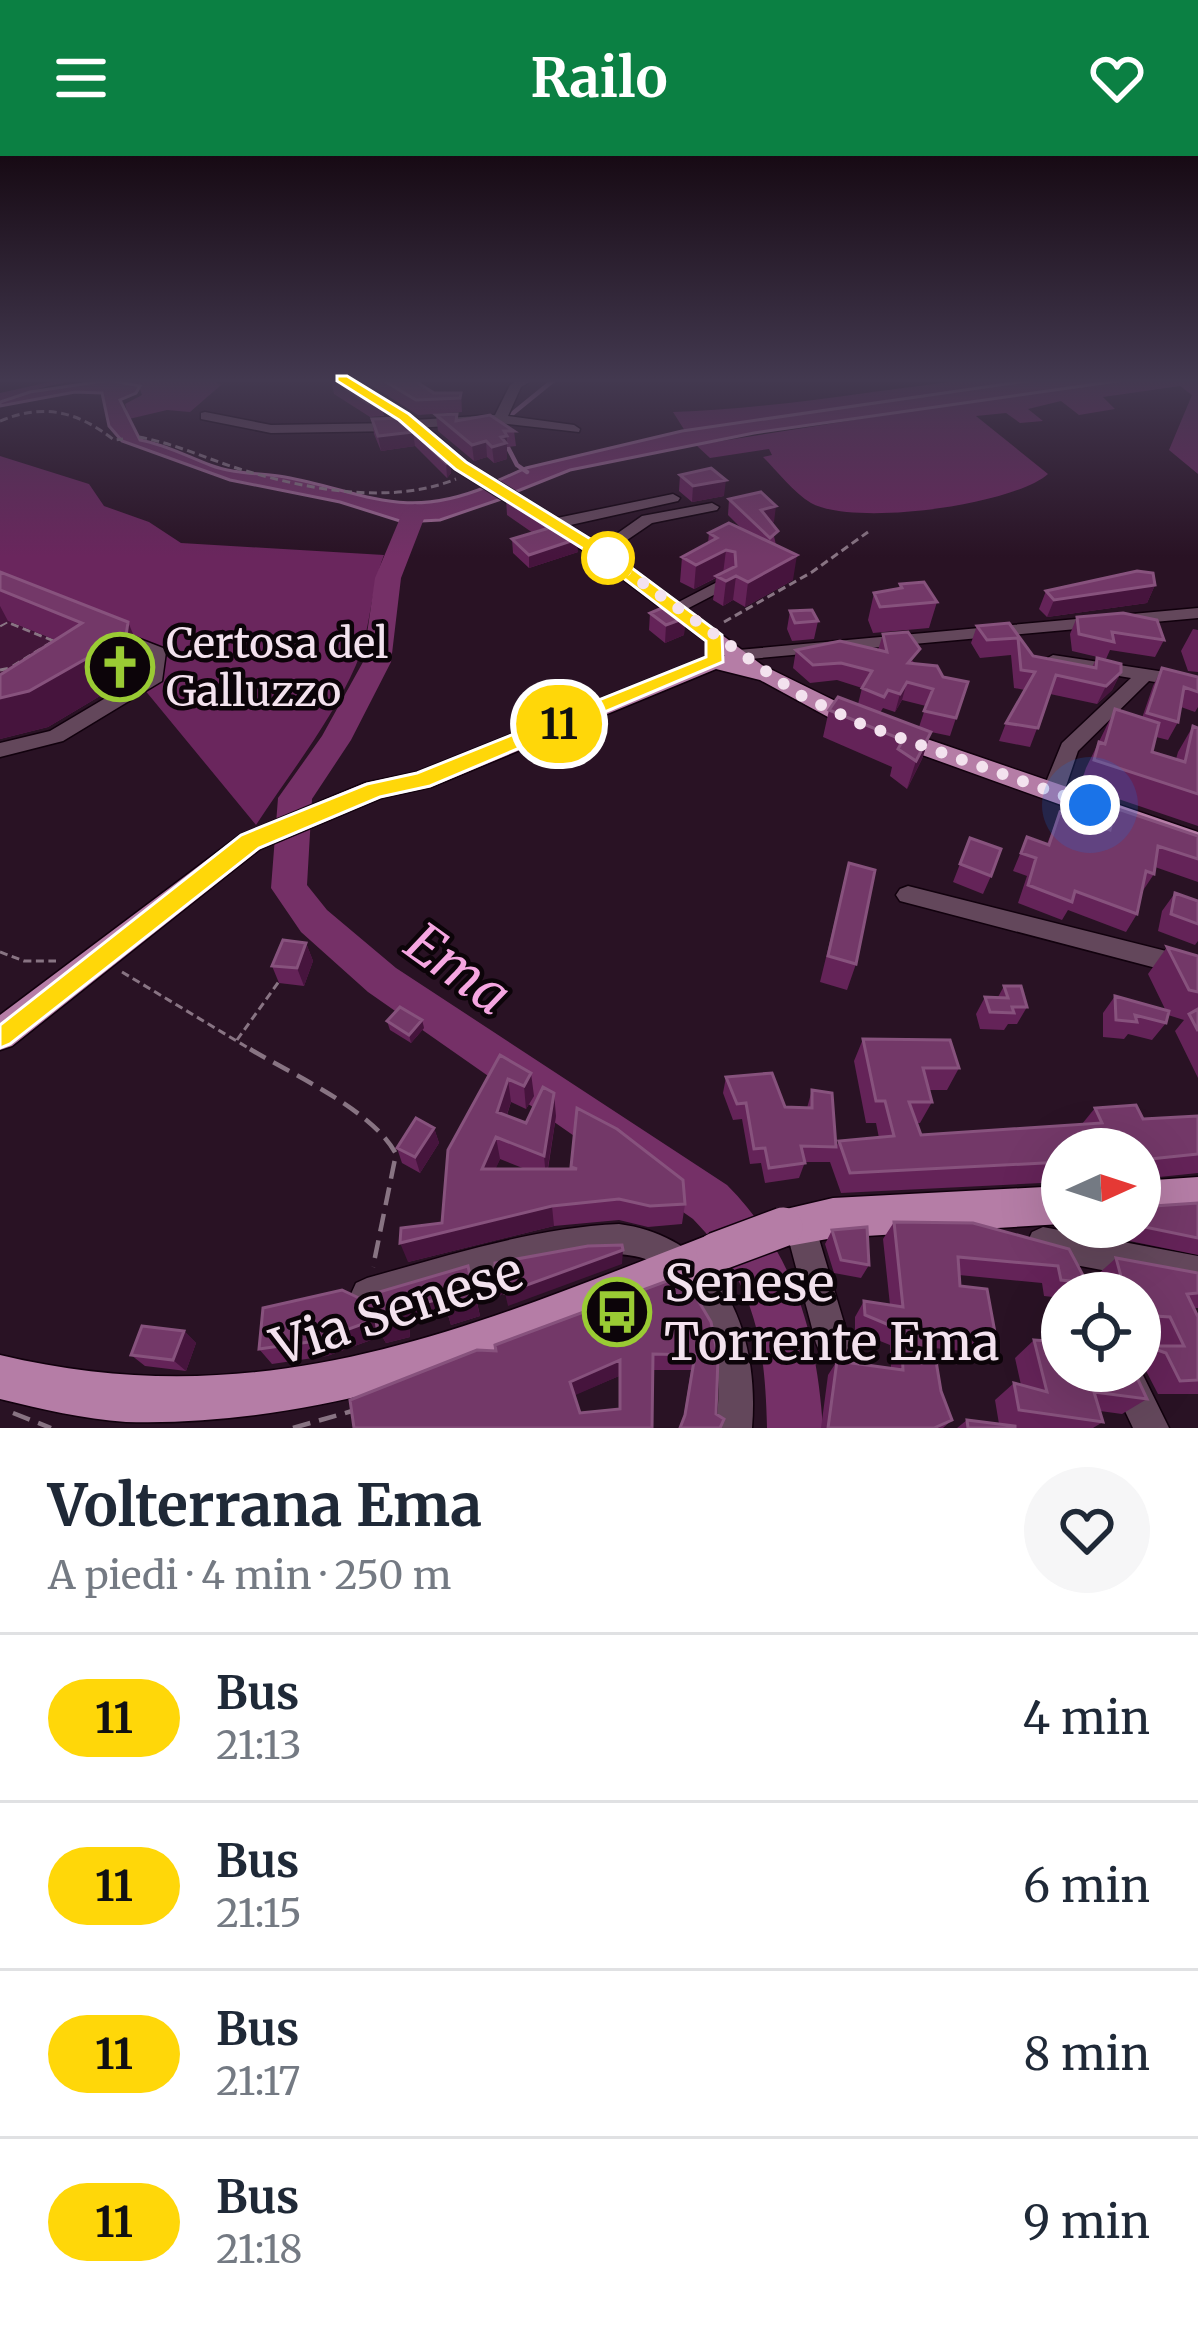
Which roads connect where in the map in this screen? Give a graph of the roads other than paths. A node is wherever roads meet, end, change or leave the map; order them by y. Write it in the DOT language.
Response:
graph roads {
  1 [pos="429,438"];
  2 [pos="673,499"];
  3 [pos="712,507"];
  4 [pos="557,523"];
  5 [pos="599,551"];
  6 [pos="725,583"];
  7 [pos="675,608"];
  8 [pos="1198,613"];
  9 [pos="98,628"];
  10 [pos="725,652"];
  11 [pos="1053,660"];
  12 [pos="1145,675"];
  13 [pos="1198,683"];
  14 [pos="0,750"];
  15 [pos="1053,792"];
  16 [pos="1198,843"];
  17 [pos="908,895"];
  18 [pos="1198,969"];
  19 [pos="0,1035"];
  20 [pos="1198,1196"];
  21 [pos="1161,1199"];
  22 [pos="1041,1206"];
  23 [pos="926,1213"];
  24 [pos="791,1225"];
  25 [pos="1067,1249"];
  26 [pos="699,1259"];
  27 [pos="1076,1272"];
  28 [pos="1198,1272"];
  29 [pos="367,1294"];
  30 [pos="833,1343"];
  31 [pos="0,1377"];
  32 [pos="1133,1392"];
  33 [pos="734,1428"];
  34 [pos="1150,1428"];
  1 -- 4 [label="main road"];
  2 -- 4 [label="street"];
  3 -- 5 [label="street"];
  4 -- 5 [label="main road"];
  5 -- 7 [label="main road"];
  6 -- 7 [label="street"];
  7 -- 10 [label="main road"];
  8 -- 10 [label="street"];
  9 -- 14 [label="street"];
  10 -- 15 [label="main road"];
  10 -- 19 [label="main road"];
  11 -- 12 [label="street"];
  12 -- 13 [label="street"];
  12 -- 15 [label="street"];
  15 -- 16 [label="main road"];
  17 -- 18 [label="street"];
  20 -- 21 [label="main road"];
  22 -- 23 [label="main road, Via Senese"];
  23 -- 24 [label="main road, Via Senese"];
  23 -- 25 [label="street"];
  24 -- 26 [label="main road, Via Senese, bridge"];
  24 -- 30 [label="street"];
  25 -- 27 [label="street"];
  25 -- 28 [label="street"];
  26 -- 29 [label="street, Via Senese"];
  26 -- 31 [label="main road, Via Senese"];
  26 -- 33 [label="street"];
  32 -- 34 [label="street"];
}
